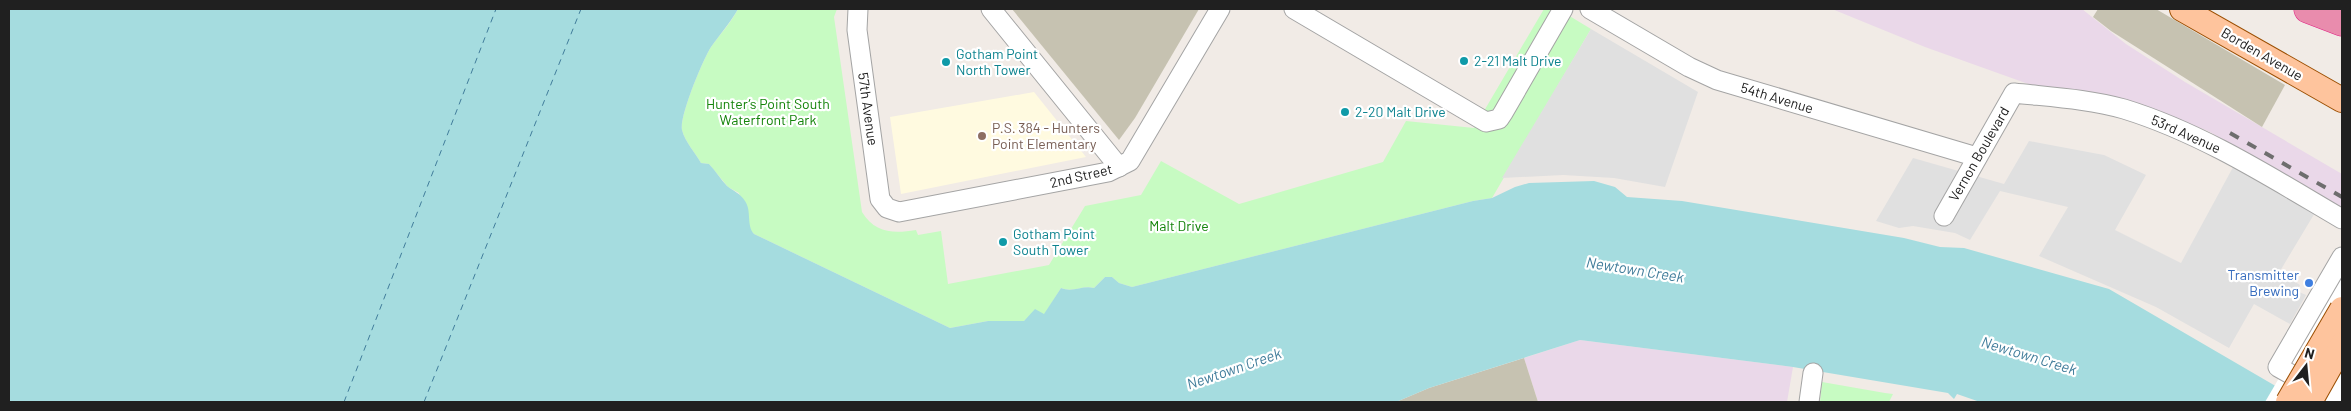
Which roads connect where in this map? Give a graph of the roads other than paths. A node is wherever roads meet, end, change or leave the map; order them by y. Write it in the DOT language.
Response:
graph roads {
  1 [pos="858,9"];
  2 [pos="991,9"];
  3 [pos="1220,9"];
  4 [pos="1294,9"];
  5 [pos="1563,9"];
  6 [pos="1590,9"];
  7 [pos="2182,9"];
  8 [pos="2308,9"];
  9 [pos="2337,9"];
  10 [pos="2342,11"];
  11 [pos="2342,22"];
  12 [pos="2014,93"];
  13 [pos="2342,100"];
  14 [pos="1977,157"];
  15 [pos="1119,167"];
  16 [pos="887,208"];
  17 [pos="1944,216"];
  18 [pos="2342,219"];
  19 [pos="2342,257"];
  20 [pos="2342,309"];
  21 [pos="2301,328"];
  22 [pos="2342,345"];
  23 [pos="2342,352"];
  24 [pos="1813,373"];
  25 [pos="2342,382"];
  26 [pos="1809,402"];
  27 [pos="2288,402"];
  28 [pos="2310,402"];
  1 -- 16 [label="street, 57th Avenue"];
  2 -- 15 [label="street"];
  3 -- 15 [label="street, 2nd Street"];
  4 -- 5 [label="street"];
  6 -- 14 [label="street, 54th Avenue"];
  7 -- 13 [label="main road, Borden Avenue"];
  8 -- 11 [label="highway"];
  9 -- 10 [label="highway"];
  12 -- 14 [label="street, Vernon Boulevard"];
  12 -- 18 [label="street, 53rd Avenue"];
  14 -- 17 [label="street, Vernon Boulevard"];
  15 -- 16 [label="street, 2nd Street"];
  19 -- 21 [label="street"];
  20 -- 27 [label="main road, bridge"];
  21 -- 23 [label="street"];
  21 -- 25 [label="street"];
  22 -- 28 [label="main road, bridge"];
  24 -- 26 [label="street"];
}
